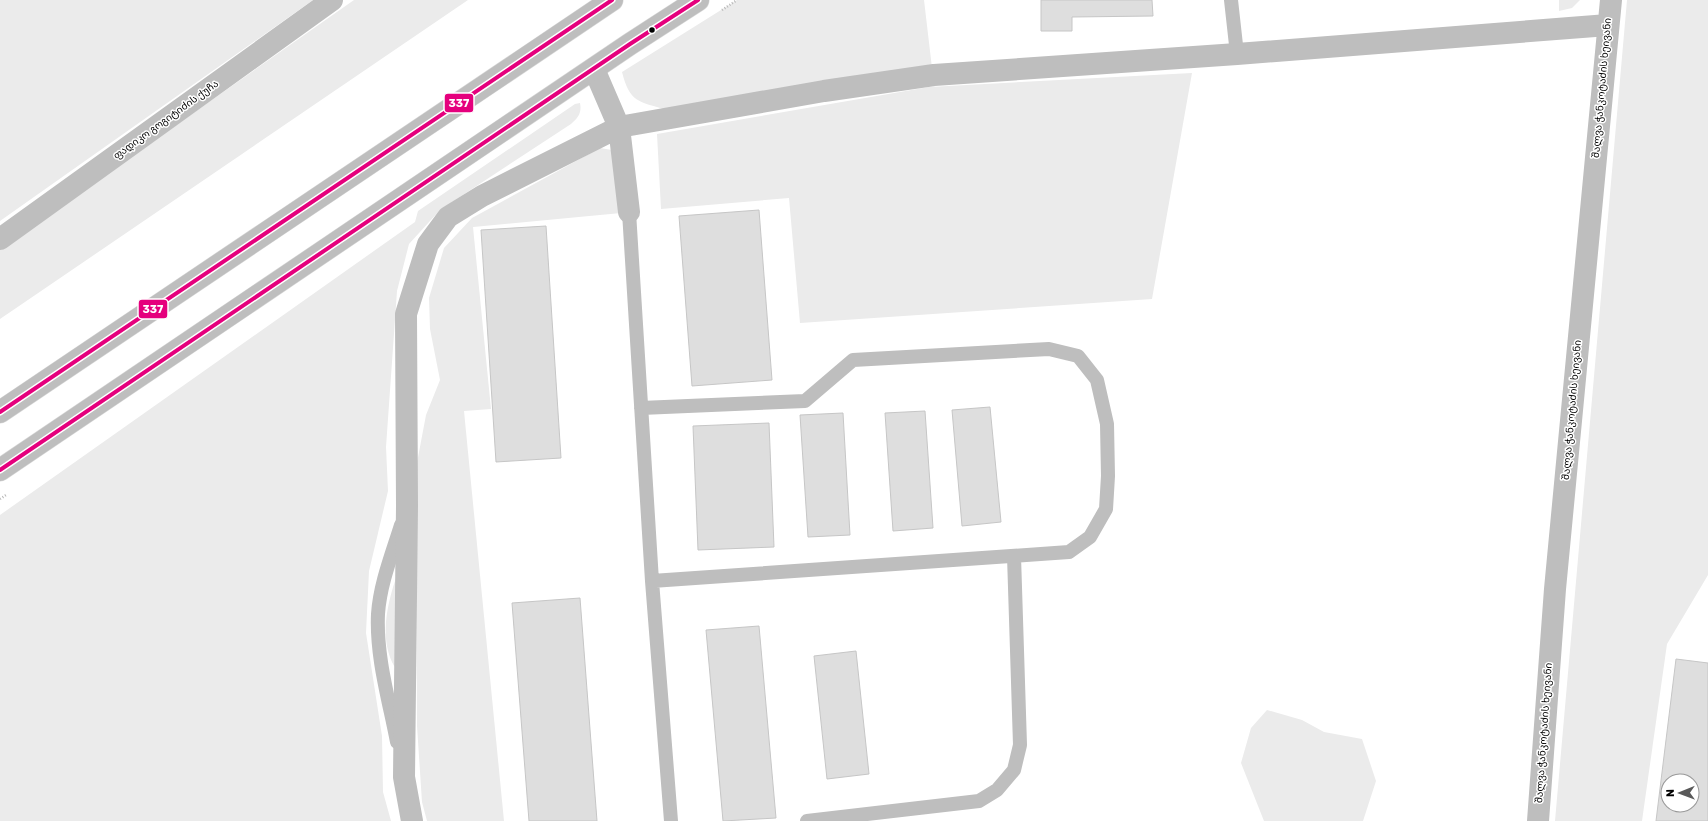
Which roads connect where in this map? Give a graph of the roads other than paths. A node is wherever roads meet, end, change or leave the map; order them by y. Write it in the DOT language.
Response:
graph roads {
  1 [pos="332,0"];
  2 [pos="612,0"];
  3 [pos="698,0"];
  4 [pos="1231,0"];
  5 [pos="1611,0"];
  6 [pos="1608,25"];
  7 [pos="1237,54"];
  8 [pos="594,69"];
  9 [pos="619,127"];
  10 [pos="629,212"];
  11 [pos="0,239"];
  12 [pos="641,408"];
  13 [pos="0,412"];
  14 [pos="0,470"];
  15 [pos="1014,556"];
  16 [pos="652,581"];
  17 [pos="412,821"];
  18 [pos="671,821"];
  19 [pos="807,821"];
  20 [pos="1538,821"];
  1 -- 11 [label="street, ფადიკო გოგიტიძის ქუჩა"];
  2 -- 13 [label="street"];
  3 -- 8 [label="street"];
  4 -- 7 [label="lane"];
  5 -- 6 [label="street, შალვა ჭანკოტაძის ხეივანი"];
  6 -- 7 [label="street"];
  6 -- 20 [label="street, შალვა ჭანკოტაძის ხეივანი"];
  7 -- 9 [label="street"];
  8 -- 9 [label="street"];
  8 -- 14 [label="street"];
  9 -- 10 [label="street"];
  9 -- 17 [label="street"];
  10 -- 12 [label="lane"];
  12 -- 15 [label="lane"];
  12 -- 16 [label="lane"];
  15 -- 16 [label="lane"];
  15 -- 19 [label="lane"];
  16 -- 18 [label="lane"];
}
